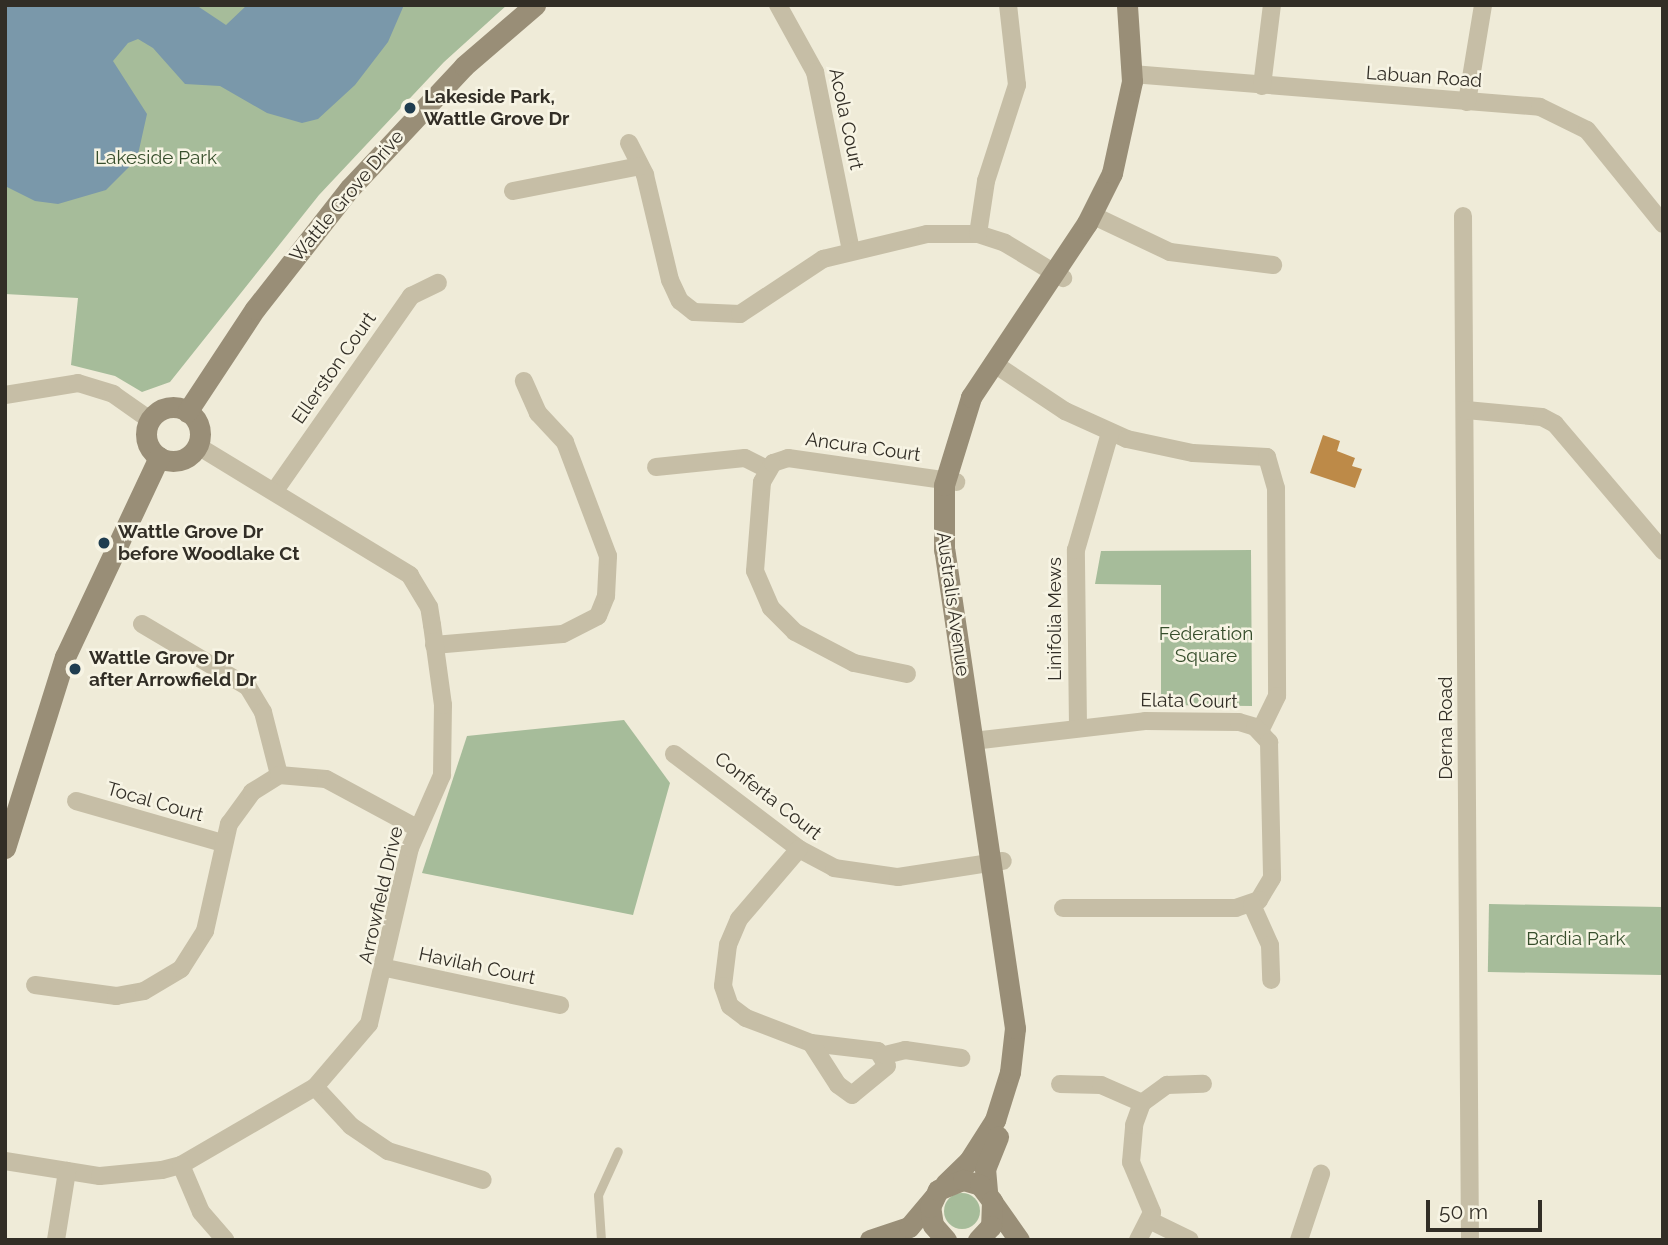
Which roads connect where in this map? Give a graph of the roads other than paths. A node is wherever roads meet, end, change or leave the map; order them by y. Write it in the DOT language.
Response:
graph roads {
  1 [pos="535,5"];
  2 [pos="778,5"];
  3 [pos="1008,5"];
  4 [pos="1127,5"];
  5 [pos="1138,5"];
  6 [pos="1272,5"];
  7 [pos="1483,5"];
  8 [pos="1138,74"];
  9 [pos="1262,86"];
  10 [pos="1467,102"];
  11 [pos="629,144"];
  12 [pos="640,166"];
  13 [pos="513,191"];
  14 [pos="1463,216"];
  15 [pos="1097,218"];
  16 [pos="1663,224"];
  17 [pos="978,234"];
  18 [pos="851,250"];
  19 [pos="1273,265"];
  20 [pos="1059,275"];
  21 [pos="438,283"];
  22 [pos="998,366"];
  23 [pos="524,381"];
  24 [pos="5,395"];
  25 [pos="1466,410"];
  26 [pos="187,412"];
  27 [pos="150,420"];
  28 [pos="1110,433"];
  29 [pos="198,446"];
  30 [pos="159,457"];
  31 [pos="656,467"];
  32 [pos="767,469"];
  33 [pos="950,481"];
  34 [pos="276,489"];
  35 [pos="1663,551"];
  36 [pos="142,624"];
  37 [pos="434,645"];
  38 [pos="907,674"];
  39 [pos="1078,726"];
  40 [pos="1260,731"];
  41 [pos="979,740"];
  42 [pos="674,754"];
  43 [pos="279,775"];
  44 [pos="76,801"];
  45 [pos="417,828"];
  46 [pos="222,844"];
  47 [pos="5,848"];
  48 [pos="799,849"];
  49 [pos="998,861"];
  50 [pos="1252,905"];
  51 [pos="1063,908"];
  52 [pos="386,968"];
  53 [pos="1271,980"];
  54 [pos="35,985"];
  55 [pos="560,1005"];
  56 [pos="811,1043"];
  57 [pos="885,1055"];
  58 [pos="961,1058"];
  59 [pos="1060,1084"];
  60 [pos="1203,1084"];
  61 [pos="315,1087"];
  62 [pos="1142,1103"];
  63 [pos="618,1152"];
  64 [pos="5,1161"];
  65 [pos="181,1165"];
  66 [pos="67,1171"];
  67 [pos="1321,1174"];
  68 [pos="483,1180"];
  69 [pos="939,1191"];
  70 [pos="990,1196"];
  71 [pos="1151,1221"];
  72 [pos="56,1240"];
  73 [pos="225,1240"];
  74 [pos="601,1240"];
  75 [pos="870,1240"];
  76 [pos="946,1240"];
  77 [pos="978,1240"];
  78 [pos="1019,1240"];
  79 [pos="1138,1240"];
  80 [pos="1190,1240"];
  81 [pos="1299,1240"];
  82 [pos="1470,1240"];
  1 -- 26 [label="street, Wattle Grove Drive"];
  2 -- 18 [label="street, Acola Court"];
  3 -- 17 [label="street"];
  4 -- 8 [label="street, Australis Avenue"];
  5 -- 8 [label="street, Australis Avenue"];
  6 -- 9 [label="street"];
  7 -- 10 [label="street"];
  8 -- 9 [label="street, Labuan Road"];
  8 -- 15 [label="street, Australis Avenue"];
  9 -- 10 [label="street, Labuan Road"];
  10 -- 16 [label="street, Labuan Road"];
  11 -- 12 [label="street"];
  12 -- 13 [label="street"];
  12 -- 18 [label="street"];
  14 -- 25 [label="street, Derna Road"];
  15 -- 19 [label="street"];
  15 -- 20 [label="street, Australis Avenue"];
  17 -- 18 [label="street"];
  17 -- 20 [label="street"];
  20 -- 22 [label="street, Australis Avenue"];
  21 -- 34 [label="street, Ellerston Court"];
  22 -- 28 [label="street"];
  22 -- 33 [label="street, Australis Avenue"];
  23 -- 37 [label="street"];
  24 -- 27 [label="street"];
  25 -- 35 [label="street"];
  25 -- 82 [label="street, Derna Road"];
  26 -- 27 [label="street"];
  26 -- 29 [label="street"];
  27 -- 30 [label="street"];
  28 -- 39 [label="street, Linifolia Mews"];
  28 -- 40 [label="street"];
  29 -- 30 [label="street"];
  29 -- 34 [label="street, Arrowfield Drive"];
  30 -- 47 [label="street"];
  31 -- 32 [label="street"];
  32 -- 33 [label="street, Ancura Court"];
  32 -- 38 [label="street"];
  33 -- 41 [label="street, Australis Avenue"];
  34 -- 37 [label="street, Arrowfield Drive"];
  36 -- 43 [label="street"];
  37 -- 45 [label="street, Arrowfield Drive"];
  39 -- 40 [label="street, Elata Court"];
  39 -- 41 [label="street, Elata Court"];
  40 -- 50 [label="street, Elata Court"];
  41 -- 49 [label="street, Australis Avenue"];
  42 -- 48 [label="street, Conferta Court"];
  43 -- 45 [label="street"];
  43 -- 46 [label="street"];
  44 -- 46 [label="street, Tocal Court"];
  45 -- 52 [label="street, Arrowfield Drive"];
  46 -- 54 [label="street"];
  48 -- 49 [label="street, Conferta Court"];
  48 -- 56 [label="street"];
  49 -- 69 [label="street, Australis Avenue"];
  49 -- 70 [label="street, Australis Avenue"];
  50 -- 51 [label="street"];
  50 -- 53 [label="street"];
  52 -- 55 [label="street, Havilah Court"];
  52 -- 61 [label="street, Arrowfield Drive"];
  56 -- 57 [label="street"];
  56 -- 57 [label="street"];
  57 -- 58 [label="street"];
  59 -- 62 [label="street"];
  60 -- 62 [label="street"];
  61 -- 65 [label="street, Arrowfield Drive"];
  61 -- 68 [label="street"];
  62 -- 71 [label="street"];
  63 -- 74 [label="lane"];
  64 -- 66 [label="street, Arrowfield Drive"];
  65 -- 66 [label="street, Arrowfield Drive"];
  65 -- 73 [label="street"];
  66 -- 72 [label="street"];
  67 -- 81 [label="street"];
  69 -- 70 [label="street"];
  69 -- 75 [label="street, Australis Avenue"];
  69 -- 76 [label="street"];
  70 -- 77 [label="street, Australis Avenue"];
  70 -- 78 [label="street"];
  71 -- 79 [label="street"];
  71 -- 80 [label="street"];
}
